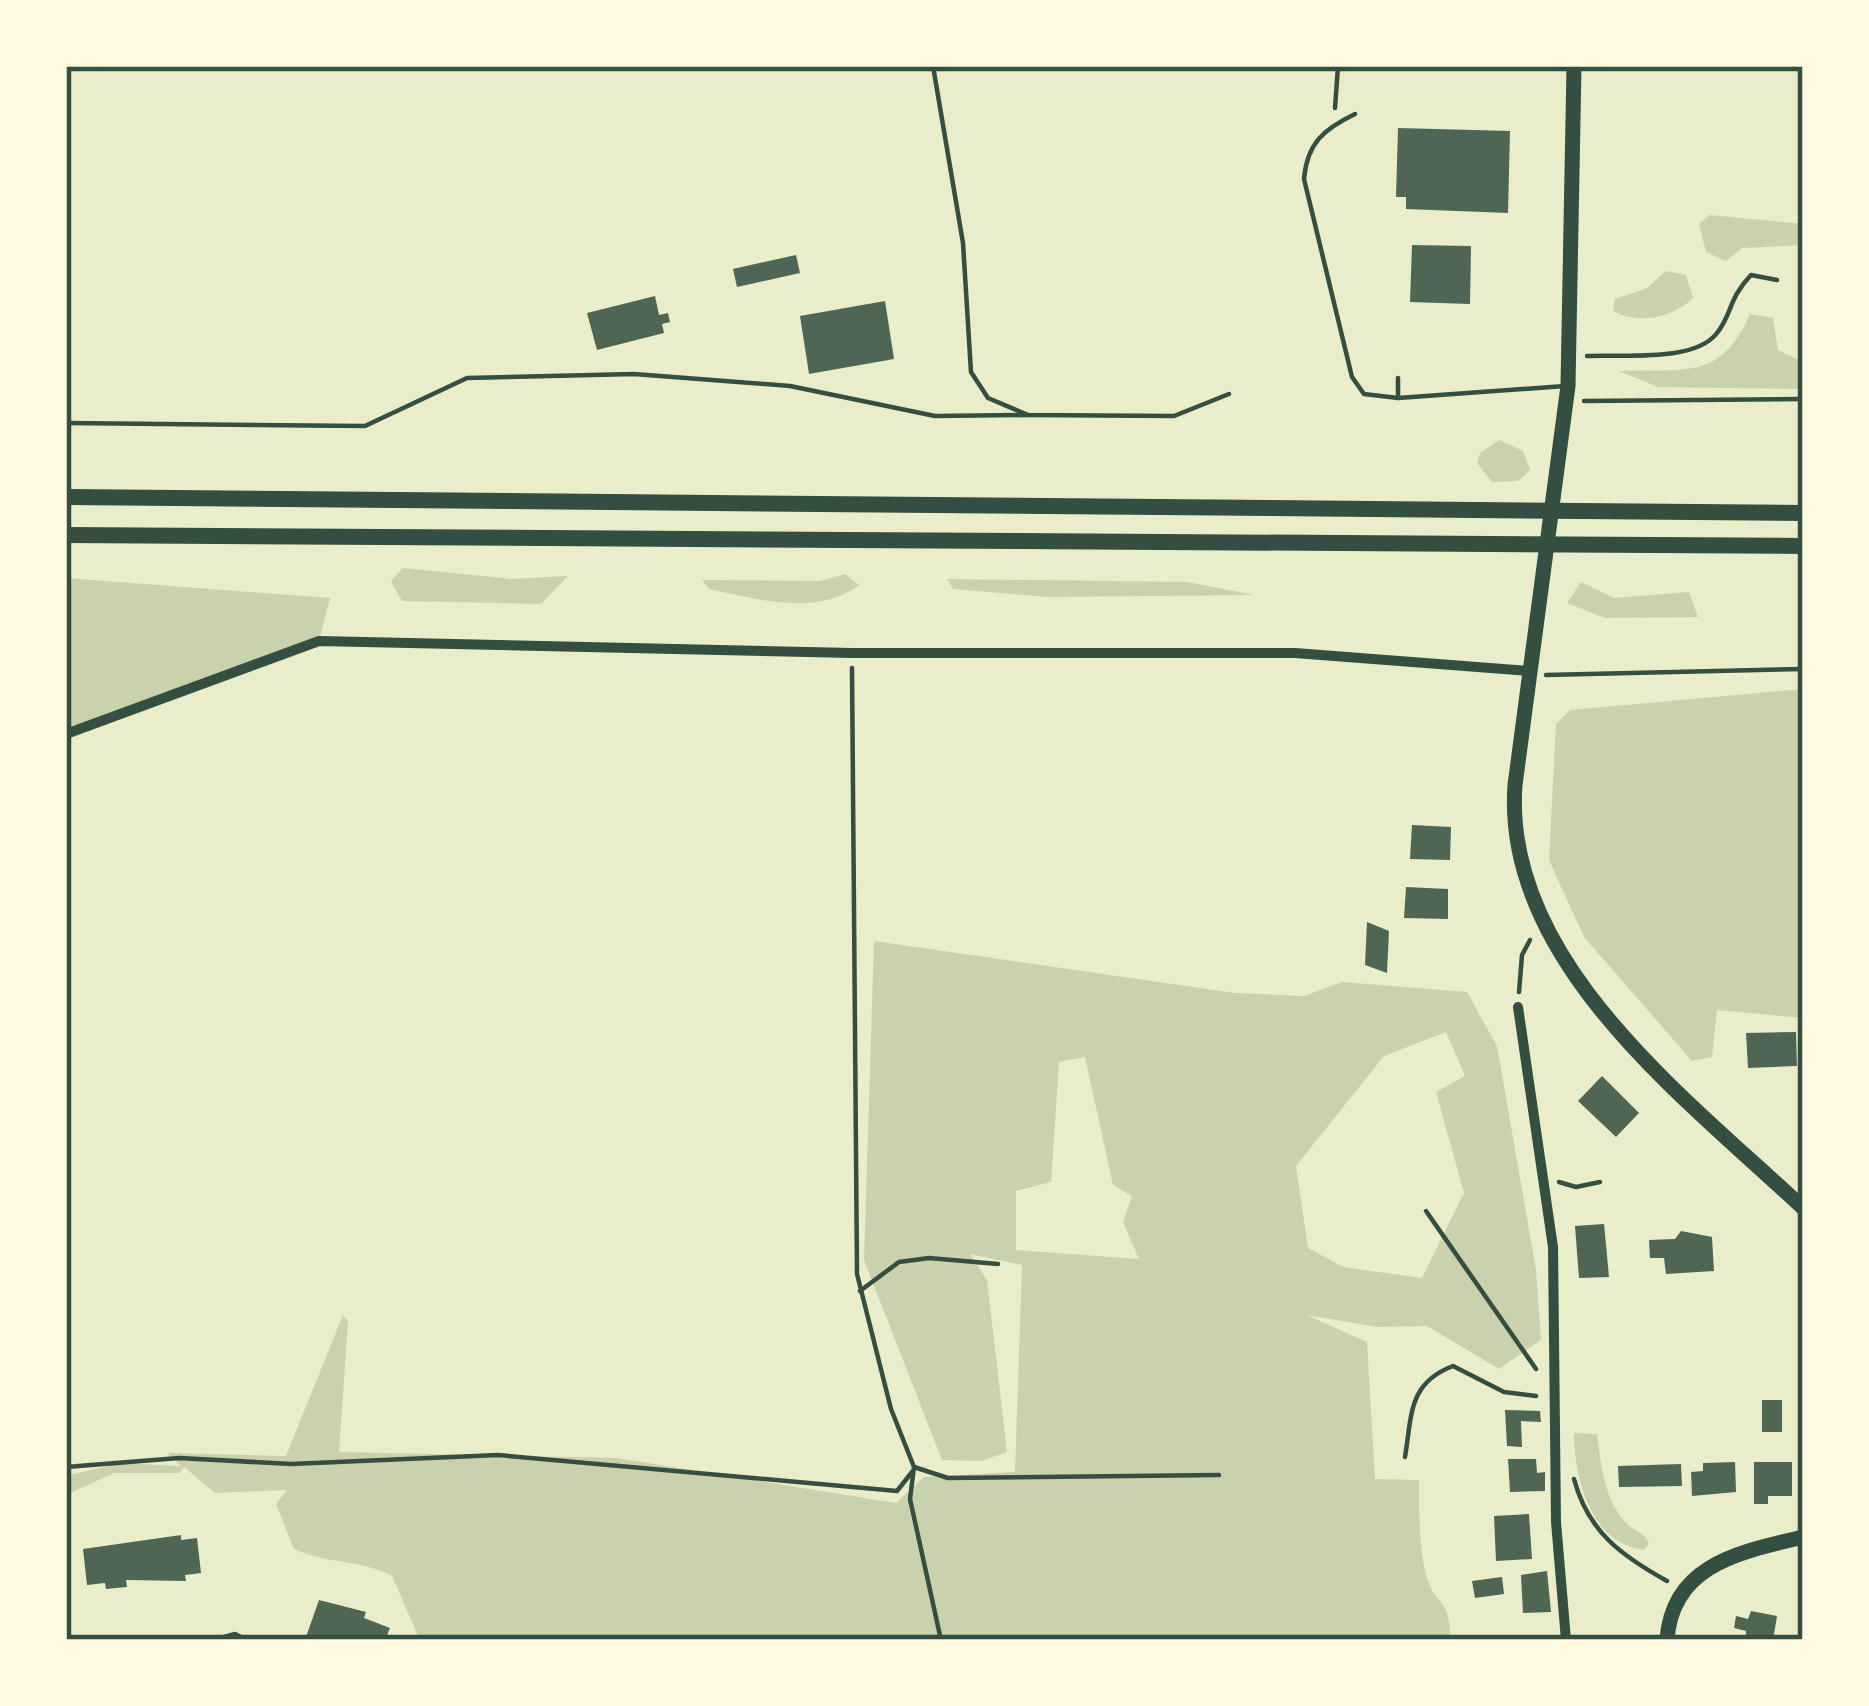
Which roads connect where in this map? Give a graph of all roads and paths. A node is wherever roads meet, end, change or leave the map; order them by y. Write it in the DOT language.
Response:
graph roads {
  1 [pos="933,66"];
  2 [pos="1338,66"];
  3 [pos="1574,66"];
  4 [pos="1355,114"];
  5 [pos="1334,124"];
  6 [pos="1777,280"];
  7 [pos="1569,357"];
  8 [pos="1398,378"];
  9 [pos="1229,394"];
  10 [pos="1567,394"];
  11 [pos="1398,398"];
  12 [pos="1803,399"];
  13 [pos="1028,415"];
  14 [pos="66,423"];
  15 [pos="66,497"];
  16 [pos="1803,513"];
  17 [pos="66,535"];
  18 [pos="1803,546"];
  19 [pos="851,653"];
  20 [pos="1803,669"];
  21 [pos="1529,671"];
  22 [pos="66,734"];
  23 [pos="1545,930"];
  24 [pos="1518,1006"];
  25 [pos="1600,1182"];
  26 [pos="1567,1186"];
  27 [pos="1803,1208"];
  28 [pos="1426,1211"];
  29 [pos="998,1264"];
  30 [pos="860,1291"];
  31 [pos="1554,1395"];
  32 [pos="1405,1457"];
  33 [pos="1569,1461"];
  34 [pos="66,1467"];
  35 [pos="914,1467"];
  36 [pos="1219,1475"];
  37 [pos="1803,1537"];
  38 [pos="1682,1589"];
  39 [pos="214,1640"];
  40 [pos="248,1640"];
  41 [pos="941,1640"];
  42 [pos="1566,1640"];
  43 [pos="1667,1640"];
  1 -- 13 [label="path"];
  2 -- 5 [label="path"];
  3 -- 7 [label="main road"];
  4 -- 5 [label="lane"];
  5 -- 11 [label="lane"];
  6 -- 7 [label="path"];
  7 -- 10 [label="main road"];
  8 -- 11 [label="lane"];
  9 -- 13 [label="path"];
  10 -- 11 [label="lane"];
  10 -- 12 [label="path"];
  10 -- 21 [label="main road"];
  13 -- 14 [label="path"];
  15 -- 16 [label="highway"];
  17 -- 18 [label="highway"];
  19 -- 21 [label="street"];
  19 -- 22 [label="street"];
  19 -- 30 [label="path"];
  20 -- 21 [label="path"];
  21 -- 23 [label="main road"];
  23 -- 24 [label="path"];
  23 -- 27 [label="main road"];
  24 -- 31 [label="street"];
  25 -- 26 [label="path"];
  28 -- 31 [label="path"];
  29 -- 30 [label="path"];
  30 -- 35 [label="path"];
  31 -- 32 [label="path"];
  31 -- 42 [label="street"];
  33 -- 38 [label="path"];
  34 -- 35 [label="path"];
  35 -- 36 [label="path"];
  35 -- 41 [label="path"];
  37 -- 38 [label="main road"];
  38 -- 43 [label="main road"];
  39 -- 40 [label="path"];
}
